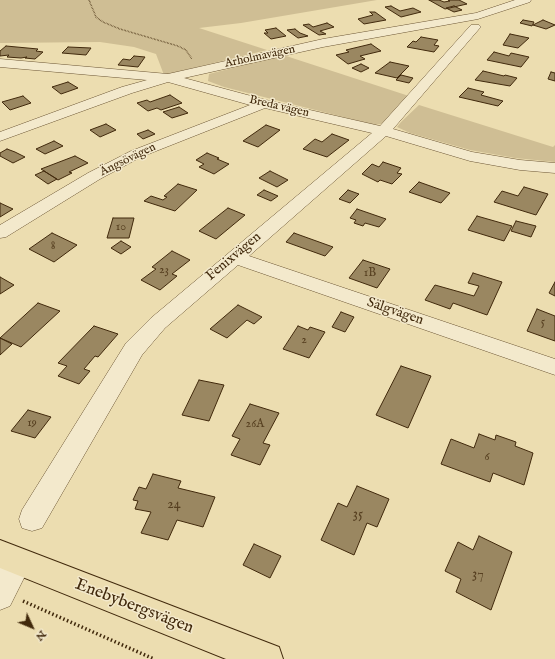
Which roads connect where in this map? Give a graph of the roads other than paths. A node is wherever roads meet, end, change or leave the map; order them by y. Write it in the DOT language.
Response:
graph roads {
  1 [pos="526,0"];
  2 [pos="475,27"];
  3 [pos="0,63"];
  4 [pos="168,78"];
  5 [pos="264,104"];
  6 [pos="383,131"];
  7 [pos="0,137"];
  8 [pos="555,168"];
  9 [pos="0,233"];
  10 [pos="234,257"];
  11 [pos="555,367"];
  12 [pos="32,519"];
  13 [pos="9,558"];
  14 [pos="1,594"];
  15 [pos="267,659"];
  1 -- 4 [label="street, Arholmavägen"];
  2 -- 6 [label="street, Fenixvägen"];
  3 -- 4 [label="street, Breda vägen"];
  4 -- 5 [label="street, Breda vägen"];
  4 -- 7 [label="street, Arholmavägen"];
  5 -- 6 [label="street, Breda vägen"];
  5 -- 9 [label="street, Ängsövägen"];
  6 -- 8 [label="street, Breda vägen"];
  6 -- 10 [label="street, Fenixvägen"];
  10 -- 11 [label="street, Sälgvägen"];
  10 -- 12 [label="street, Fenixvägen"];
  13 -- 14 [label="street"];
  13 -- 15 [label="main road, Enebybergsvägen"];
}
